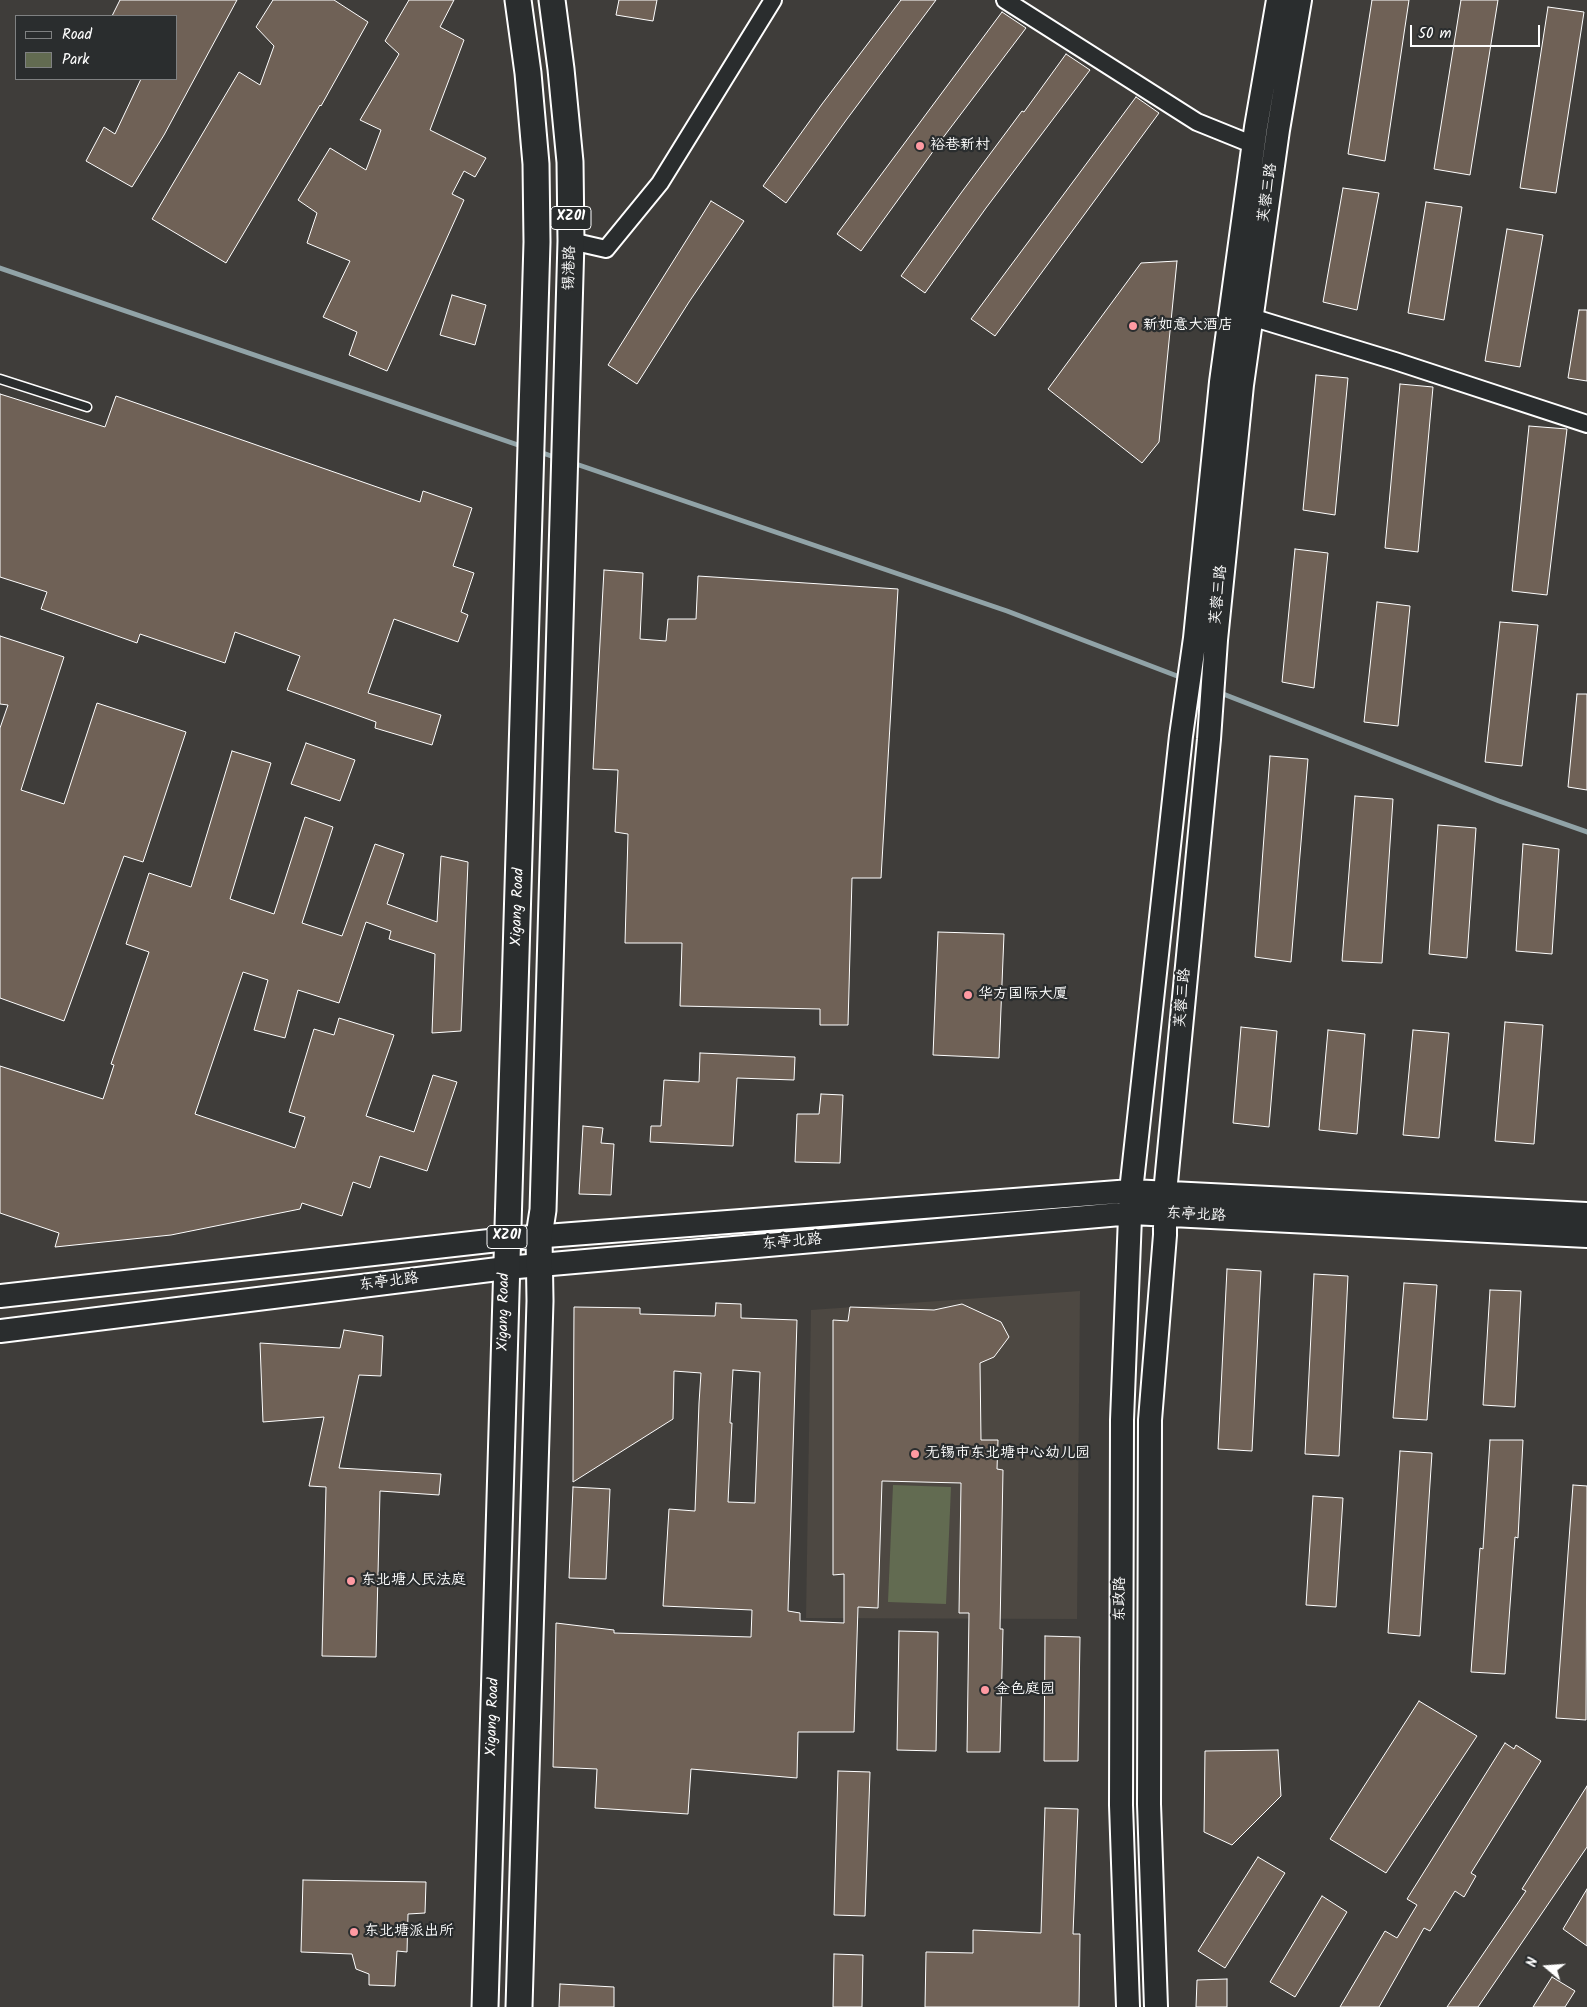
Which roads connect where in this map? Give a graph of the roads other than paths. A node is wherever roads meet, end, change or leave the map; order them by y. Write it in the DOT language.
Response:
graph roads {
  1 [pos="518,0"];
  2 [pos="552,0"];
  3 [pos="773,0"];
  4 [pos="1005,0"];
  5 [pos="1278,0"];
  6 [pos="1300,0"];
  7 [pos="1254,145"];
  8 [pos="571,241"];
  9 [pos="1252,317"];
  10 [pos="0,378"];
  11 [pos="87,407"];
  12 [pos="1587,424"];
  13 [pos="1205,639"];
  14 [pos="1131,1202"];
  15 [pos="1166,1204"];
  16 [pos="1587,1214"];
  17 [pos="540,1236"];
  18 [pos="1587,1236"];
  19 [pos="507,1239"];
  20 [pos="540,1265"];
  21 [pos="506,1268"];
  22 [pos="0,1296"];
  23 [pos="0,1331"];
  24 [pos="485,2007"];
  25 [pos="519,2007"];
  26 [pos="1128,2007"];
  27 [pos="1156,2007"];
  1 -- 19 [label="main road, Xigang Road / XZ01"];
  2 -- 8 [label="main road, 锡港路 / XZ01"];
  3 -- 8 [label="street"];
  4 -- 7 [label="street"];
  5 -- 7 [label="main road, 芙蓉三路"];
  6 -- 9 [label="main road, 芙蓉三路"];
  7 -- 13 [label="main road, 芙蓉三路"];
  8 -- 17 [label="main road, 锡港路 / XZ01"];
  9 -- 12 [label="street"];
  9 -- 13 [label="main road, 芙蓉三路"];
  10 -- 11 [label="lane"];
  13 -- 14 [label="main road, 芙蓉三路"];
  13 -- 15 [label="main road, 芙蓉三路"];
  14 -- 15 [label="main road, 东亭北路"];
  14 -- 17 [label="main road, 东亭北路"];
  14 -- 20 [label="main road, 东亭北路"];
  14 -- 26 [label="main road, 东政路"];
  15 -- 16 [label="main road, 东亭北路"];
  15 -- 18 [label="main road, 东亭北路"];
  15 -- 27 [label="main road, 东政路"];
  17 -- 19 [label="main road, 东亭北路"];
  17 -- 20 [label="main road, XZ01"];
  19 -- 21 [label="main road, Xigang Road / XZ01"];
  19 -- 22 [label="main road, 东亭北路"];
  20 -- 21 [label="main road, 东亭北路"];
  20 -- 25 [label="main road, XZ01"];
  21 -- 23 [label="main road, 东亭北路"];
  21 -- 24 [label="main road, Xigang Road / XZ01"];
}
